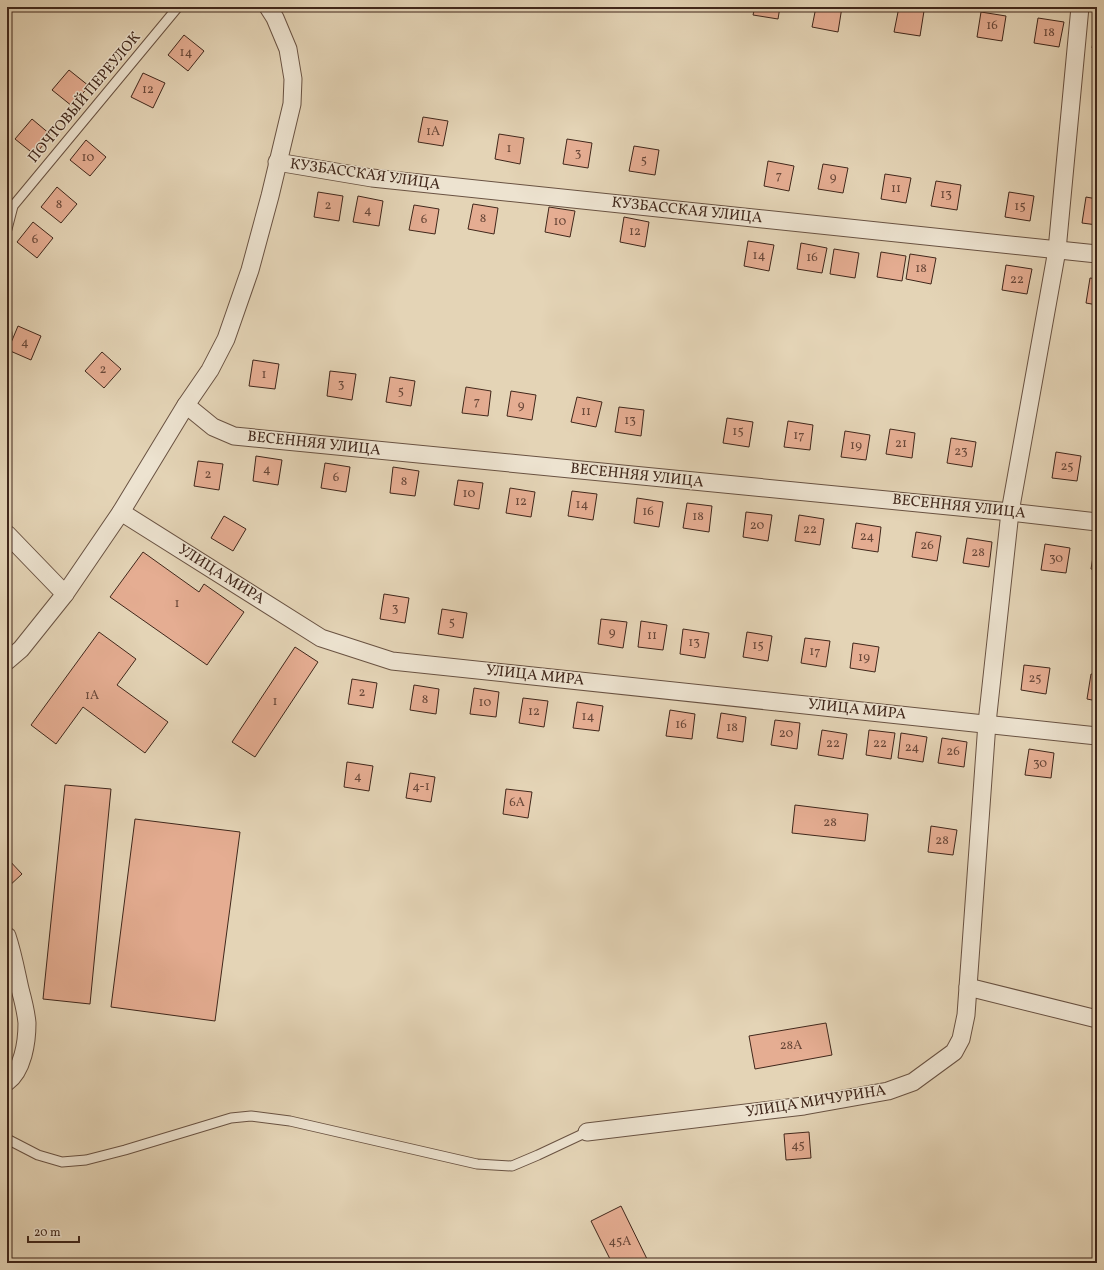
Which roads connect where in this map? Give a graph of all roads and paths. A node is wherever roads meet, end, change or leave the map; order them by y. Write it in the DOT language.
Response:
graph roads {
  1 [pos="178,7"];
  2 [pos="268,7"];
  3 [pos="1080,7"];
  4 [pos="277,162"];
  5 [pos="7,229"];
  6 [pos="1057,250"];
  7 [pos="1097,254"];
  8 [pos="7,333"];
  9 [pos="7,337"];
  10 [pos="186,406"];
  11 [pos="121,512"];
  12 [pos="1010,512"];
  13 [pos="1097,522"];
  14 [pos="7,534"];
  15 [pos="65,594"];
  16 [pos="7,661"];
  17 [pos="987,724"];
  18 [pos="1097,736"];
  19 [pos="7,936"];
  20 [pos="968,988"];
  21 [pos="1097,1019"];
  22 [pos="7,1082"];
  23 [pos="587,1132"];
  24 [pos="7,1139"];
  1 -- 5 [label="lane, ПОЧТОВЫЙ ПЕРЕУЛОК"];
  2 -- 4 [label="street"];
  3 -- 6 [label="street"];
  4 -- 6 [label="street, КУЗБАССКАЯ УЛИЦА"];
  4 -- 10 [label="street"];
  6 -- 7 [label="street, КУЗБАССКАЯ УЛИЦА"];
  6 -- 12 [label="street"];
  8 -- 9 [label="lane"];
  10 -- 11 [label="street"];
  10 -- 12 [label="street, ВЕСЕННЯЯ УЛИЦА"];
  11 -- 15 [label="street"];
  11 -- 17 [label="street, УЛИЦА МИРА"];
  12 -- 13 [label="street, ВЕСЕННЯЯ УЛИЦА"];
  12 -- 17 [label="street"];
  14 -- 15 [label="street"];
  15 -- 16 [label="street"];
  17 -- 18 [label="street, УЛИЦА МИРА"];
  17 -- 20 [label="street"];
  19 -- 22 [label="street"];
  20 -- 21 [label="street"];
  20 -- 23 [label="street, УЛИЦА МИЧУРИНА"];
  23 -- 24 [label="lane"];
}
